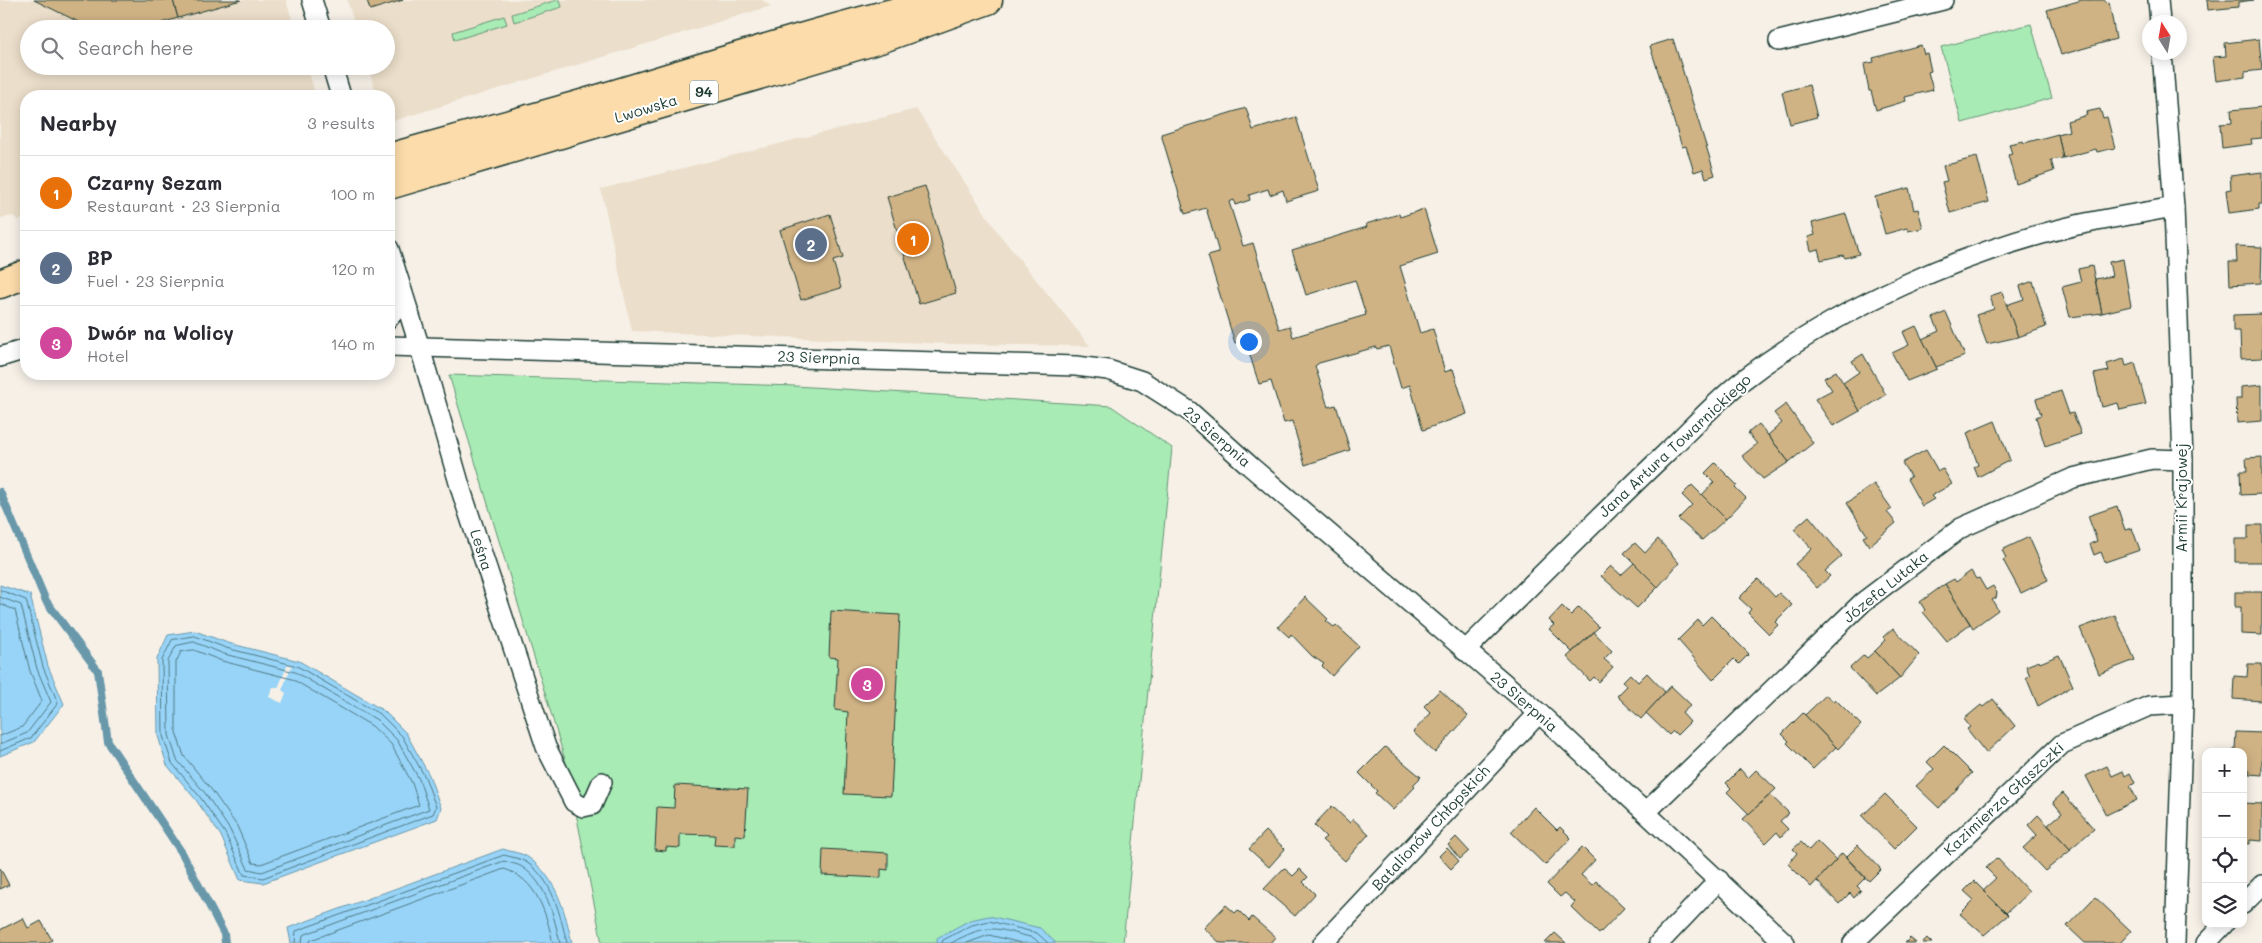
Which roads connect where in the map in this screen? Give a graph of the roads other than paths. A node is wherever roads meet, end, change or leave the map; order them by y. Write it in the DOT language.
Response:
graph roads {
  1 [pos="312,0"];
  2 [pos="947,0"];
  3 [pos="988,0"];
  4 [pos="1943,0"];
  5 [pos="2158,0"];
  6 [pos="2159,15"];
  7 [pos="318,20"];
  8 [pos="1779,40"];
  9 [pos="2163,60"];
  10 [pos="335,75"];
  11 [pos="339,90"];
  12 [pos="395,156"];
  13 [pos="395,183"];
  14 [pos="2174,207"];
  15 [pos="20,265"];
  16 [pos="0,268"];
  17 [pos="395,269"];
  18 [pos="20,276"];
  19 [pos="20,280"];
  20 [pos="0,284"];
  21 [pos="402,292"];
  22 [pos="395,310"];
  23 [pos="395,346"];
  24 [pos="420,348"];
  25 [pos="20,351"];
  26 [pos="0,357"];
  27 [pos="2183,460"];
  28 [pos="1465,651"];
  29 [pos="2183,704"];
  30 [pos="1539,713"];
  31 [pos="602,782"];
  32 [pos="1646,812"];
  33 [pos="1719,880"];
  34 [pos="2262,885"];
  35 [pos="2247,900"];
  36 [pos="2220,928"];
  37 [pos="1323,943"];
  38 [pos="1659,943"];
  39 [pos="1785,943"];
  40 [pos="1852,943"];
  41 [pos="2175,943"];
  42 [pos="2206,943"];
  1 -- 7 [label="street"];
  2 -- 12 [label="main road, Lwowska / 94"];
  3 -- 13 [label="main road, Lwowska / 94"];
  4 -- 8 [label="street"];
  5 -- 6 [label="street"];
  9 -- 14 [label="street, Armii Krajowej"];
  10 -- 11 [label="street"];
  14 -- 27 [label="street, Armii Krajowej"];
  14 -- 28 [label="street, Jana Artura Towarnickiego"];
  15 -- 16 [label="main road"];
  17 -- 21 [label="street, Leśna"];
  18 -- 20 [label="main road"];
  19 -- 20 [label="main road"];
  21 -- 22 [label="street"];
  21 -- 24 [label="street, Leśna"];
  23 -- 24 [label="street, 23 Sierpnia"];
  24 -- 28 [label="street, 23 Sierpnia"];
  24 -- 31 [label="street, Leśna"];
  25 -- 26 [label="street"];
  27 -- 29 [label="street, Armii Krajowej"];
  27 -- 32 [label="street, Józefa Lutaka"];
  28 -- 30 [label="street, 23 Sierpnia"];
  29 -- 40 [label="street, Kazimierza Głaszczki"];
  29 -- 41 [label="street, Armii Krajowej"];
  30 -- 32 [label="street, 23 Sierpnia"];
  30 -- 37 [label="street, Batalionów Chłopskich"];
  32 -- 33 [label="street, 23 Sierpnia"];
  33 -- 38 [label="street"];
  33 -- 39 [label="street, 23 Sierpnia"];
  34 -- 35 [label="street"];
  36 -- 42 [label="street"];
}
